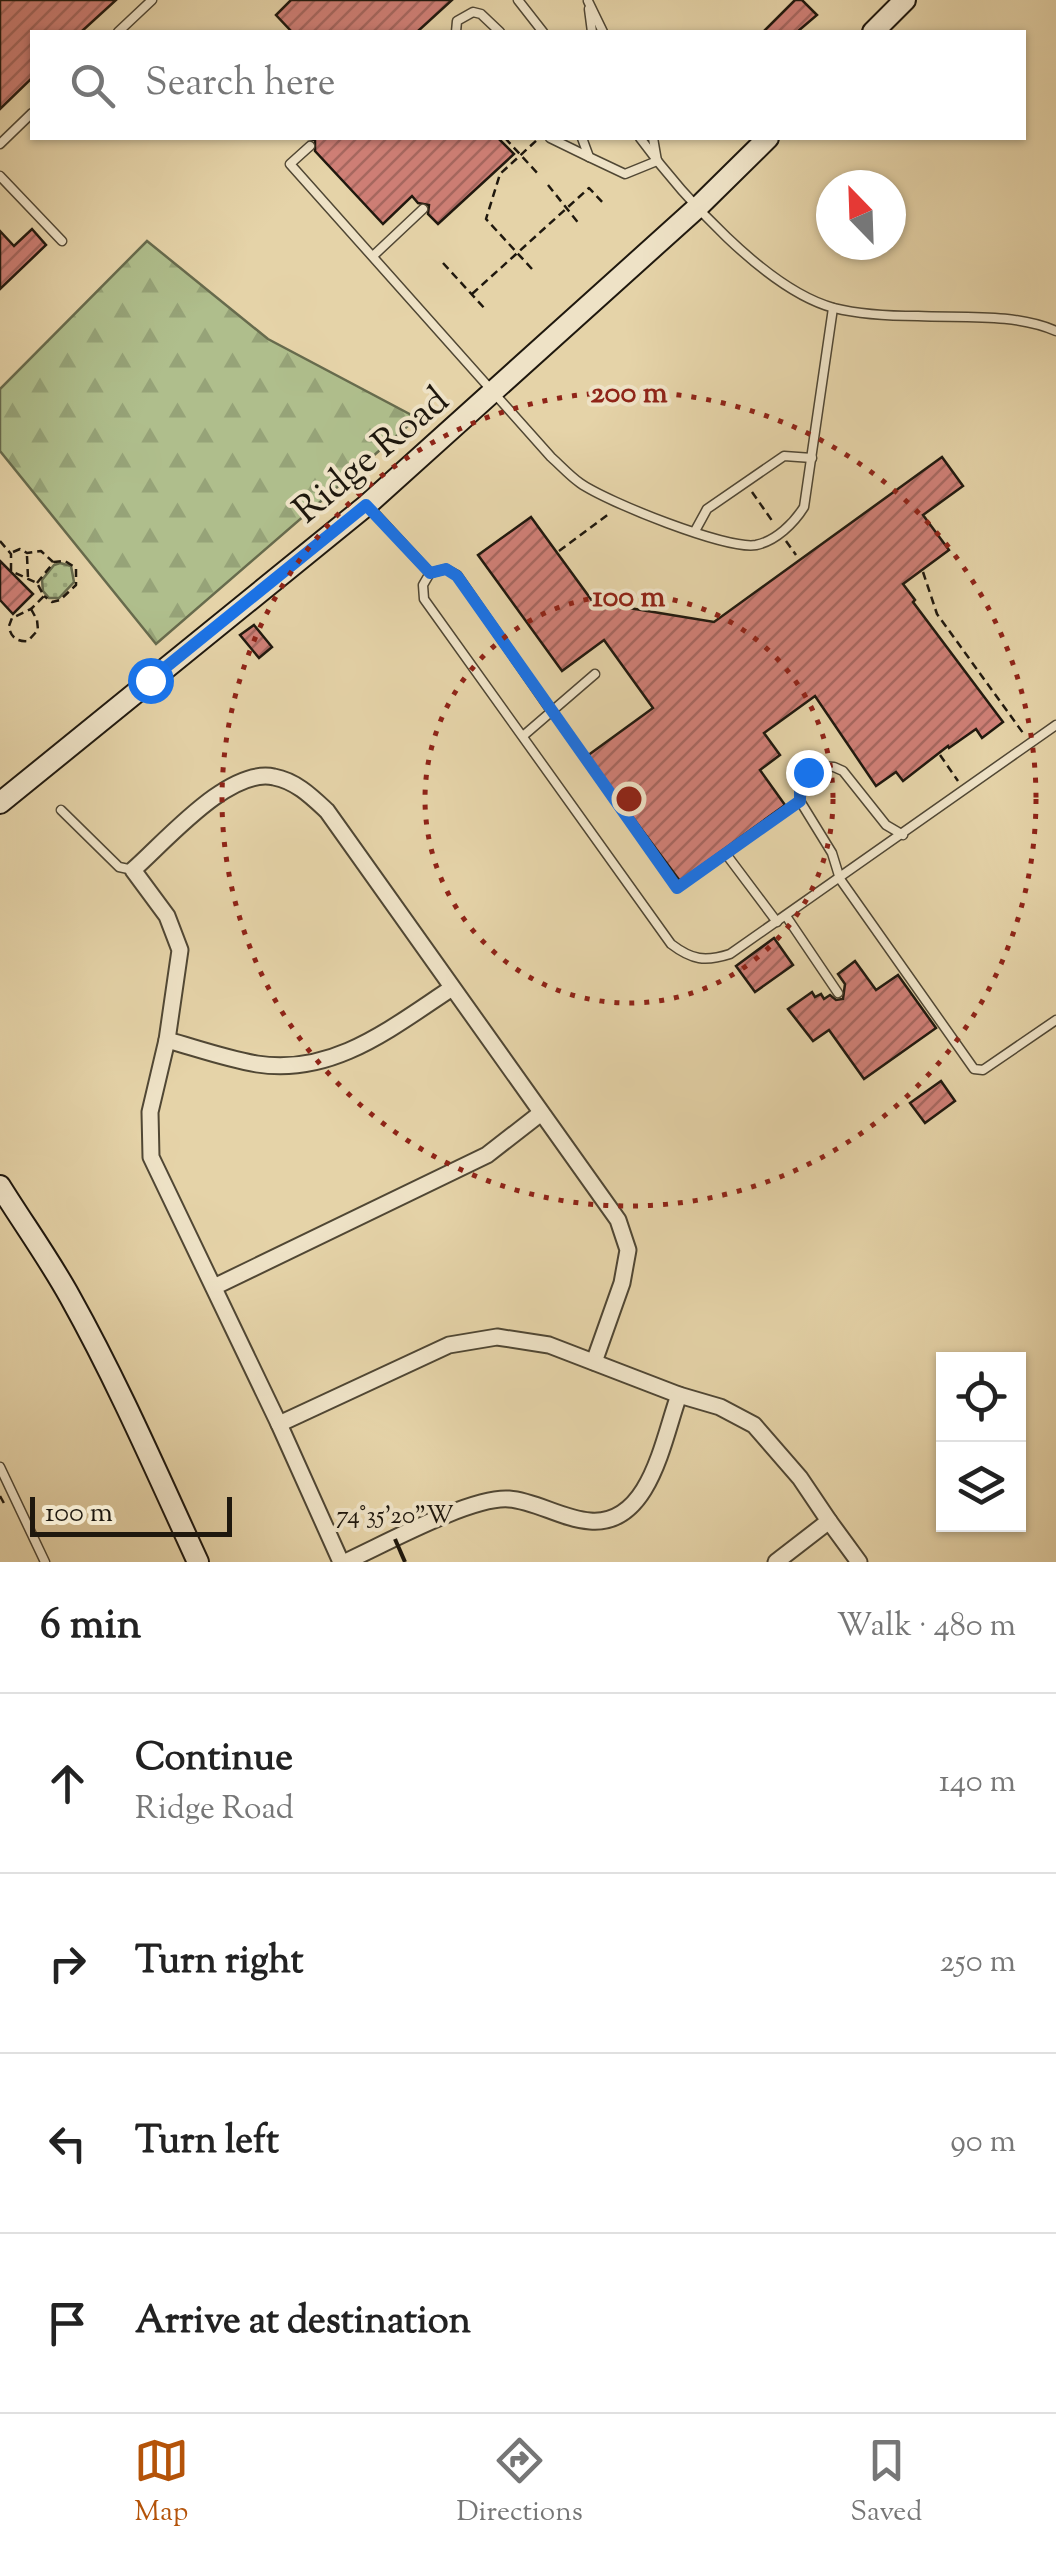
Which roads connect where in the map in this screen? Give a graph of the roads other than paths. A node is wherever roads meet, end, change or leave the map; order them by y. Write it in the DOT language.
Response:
graph roads {
  1 [pos="152,0"];
  2 [pos="518,0"];
  3 [pos="587,0"];
  4 [pos="906,0"];
  5 [pos="120,30"];
  6 [pos="456,30"];
  7 [pos="498,30"];
  8 [pos="541,30"];
  9 [pos="592,30"];
  10 [pos="602,30"];
  11 [pos="875,30"];
  12 [pos="30,115"];
  13 [pos="554,140"];
  14 [pos="583,140"];
  15 [pos="642,140"];
  16 [pos="654,140"];
  17 [pos="766,140"];
  18 [pos="0,144"];
  19 [pos="310,146"];
  20 [pos="589,156"];
  21 [pos="658,162"];
  22 [pos="0,176"];
  23 [pos="699,206"];
  24 [pos="424,209"];
  25 [pos="62,242"];
  26 [pos="373,256"];
  27 [pos="832,308"];
  28 [pos="1056,331"];
  29 [pos="495,393"];
  30 [pos="812,458"];
  31 [pos="366,505"];
  32 [pos="695,531"];
  33 [pos="430,573"];
  34 [pos="595,674"];
  35 [pos="552,712"];
  36 [pos="1056,725"];
  37 [pos="523,736"];
  38 [pos="0,803"];
  39 [pos="61,810"];
  40 [pos="902,834"];
  41 [pos="726,854"];
  42 [pos="133,870"];
  43 [pos="840,880"];
  44 [pos="786,916"];
  45 [pos="777,922"];
  46 [pos="452,988"];
  47 [pos="838,992"];
  48 [pos="1056,1020"];
  49 [pos="167,1040"];
  50 [pos="541,1114"];
  51 [pos="0,1186"];
  52 [pos="214,1287"];
  53 [pos="594,1362"];
  54 [pos="679,1395"];
  55 [pos="279,1424"];
  56 [pos="0,1468"];
  57 [pos="828,1521"];
  58 [pos="45,1562"];
  59 [pos="198,1562"];
  60 [pos="343,1562"];
  61 [pos="776,1562"];
  62 [pos="858,1562"];
  1 -- 5 [label="lane"];
  2 -- 8 [label="lane"];
  3 -- 9 [label="lane"];
  3 -- 10 [label="lane"];
  4 -- 11 [label="street"];
  6 -- 7 [label="lane"];
  12 -- 18 [label="lane"];
  13 -- 20 [label="lane"];
  14 -- 20 [label="lane"];
  15 -- 21 [label="lane"];
  16 -- 21 [label="lane"];
  17 -- 23 [label="street, Ridge Road"];
  19 -- 26 [label="lane"];
  20 -- 21 [label="lane"];
  21 -- 23 [label="lane"];
  22 -- 25 [label="lane"];
  23 -- 27 [label="lane"];
  23 -- 29 [label="street, Ridge Road"];
  24 -- 26 [label="lane"];
  26 -- 29 [label="lane"];
  27 -- 28 [label="lane"];
  27 -- 30 [label="lane"];
  29 -- 31 [label="street, Ridge Road"];
  29 -- 32 [label="lane"];
  30 -- 32 [label="lane"];
  30 -- 32 [label="lane"];
  31 -- 33 [label="lane"];
  31 -- 38 [label="street, Ridge Road"];
  33 -- 35 [label="lane"];
  33 -- 37 [label="lane"];
  34 -- 35 [label="lane"];
  35 -- 37 [label="lane"];
  36 -- 40 [label="lane"];
  37 -- 45 [label="lane"];
  39 -- 42 [label="lane"];
  40 -- 43 [label="lane"];
  40 -- 43 [label="lane"];
  41 -- 45 [label="lane"];
  42 -- 46 [label="street"];
  42 -- 49 [label="street"];
  43 -- 44 [label="lane"];
  43 -- 48 [label="lane"];
  44 -- 45 [label="lane"];
  44 -- 47 [label="lane"];
  46 -- 49 [label="street"];
  46 -- 50 [label="street"];
  49 -- 52 [label="street"];
  50 -- 52 [label="street"];
  50 -- 53 [label="street"];
  51 -- 59 [label="street"];
  52 -- 55 [label="street"];
  53 -- 54 [label="street"];
  53 -- 55 [label="street"];
  54 -- 57 [label="street"];
  54 -- 60 [label="street"];
  55 -- 60 [label="street"];
  56 -- 58 [label="lane"];
  57 -- 61 [label="street"];
  57 -- 62 [label="street"];
}
